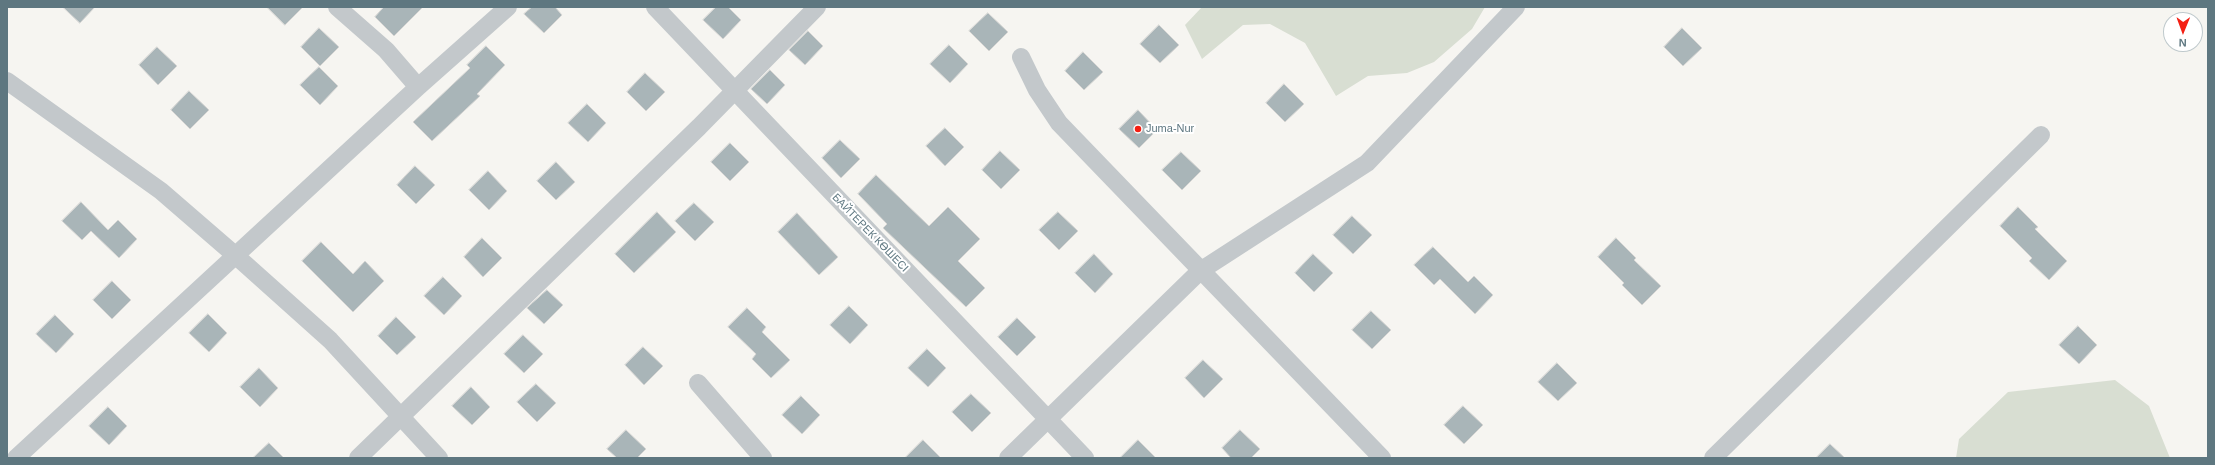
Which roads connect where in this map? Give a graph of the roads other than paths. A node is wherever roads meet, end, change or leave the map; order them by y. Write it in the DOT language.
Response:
graph roads {
  1 [pos="337,7"];
  2 [pos="508,7"];
  3 [pos="655,7"];
  4 [pos="817,7"];
  5 [pos="1516,7"];
  6 [pos="1021,58"];
  7 [pos="7,81"];
  8 [pos="418,86"];
  9 [pos="734,90"];
  10 [pos="2041,135"];
  11 [pos="236,255"];
  12 [pos="1200,271"];
  13 [pos="698,383"];
  14 [pos="400,417"];
  15 [pos="1048,420"];
  16 [pos="16,458"];
  17 [pos="358,458"];
  18 [pos="439,458"];
  19 [pos="763,458"];
  20 [pos="1008,458"];
  21 [pos="1085,458"];
  22 [pos="1382,458"];
  23 [pos="1713,458"];
  1 -- 8 [label="street"];
  2 -- 8 [label="street"];
  3 -- 9 [label="street, БАЙТЕРЕК КӨШЕСІ"];
  4 -- 9 [label="street"];
  5 -- 12 [label="street"];
  6 -- 12 [label="street"];
  7 -- 11 [label="street"];
  8 -- 11 [label="street"];
  9 -- 14 [label="street"];
  9 -- 15 [label="street, БАЙТЕРЕК КӨШЕСІ"];
  10 -- 23 [label="street"];
  11 -- 14 [label="street"];
  11 -- 16 [label="street"];
  12 -- 15 [label="street"];
  12 -- 22 [label="street"];
  13 -- 19 [label="street"];
  14 -- 17 [label="street"];
  14 -- 18 [label="street"];
  15 -- 20 [label="street"];
  15 -- 21 [label="street, БАЙТЕРЕК КӨШЕСІ"];
}
